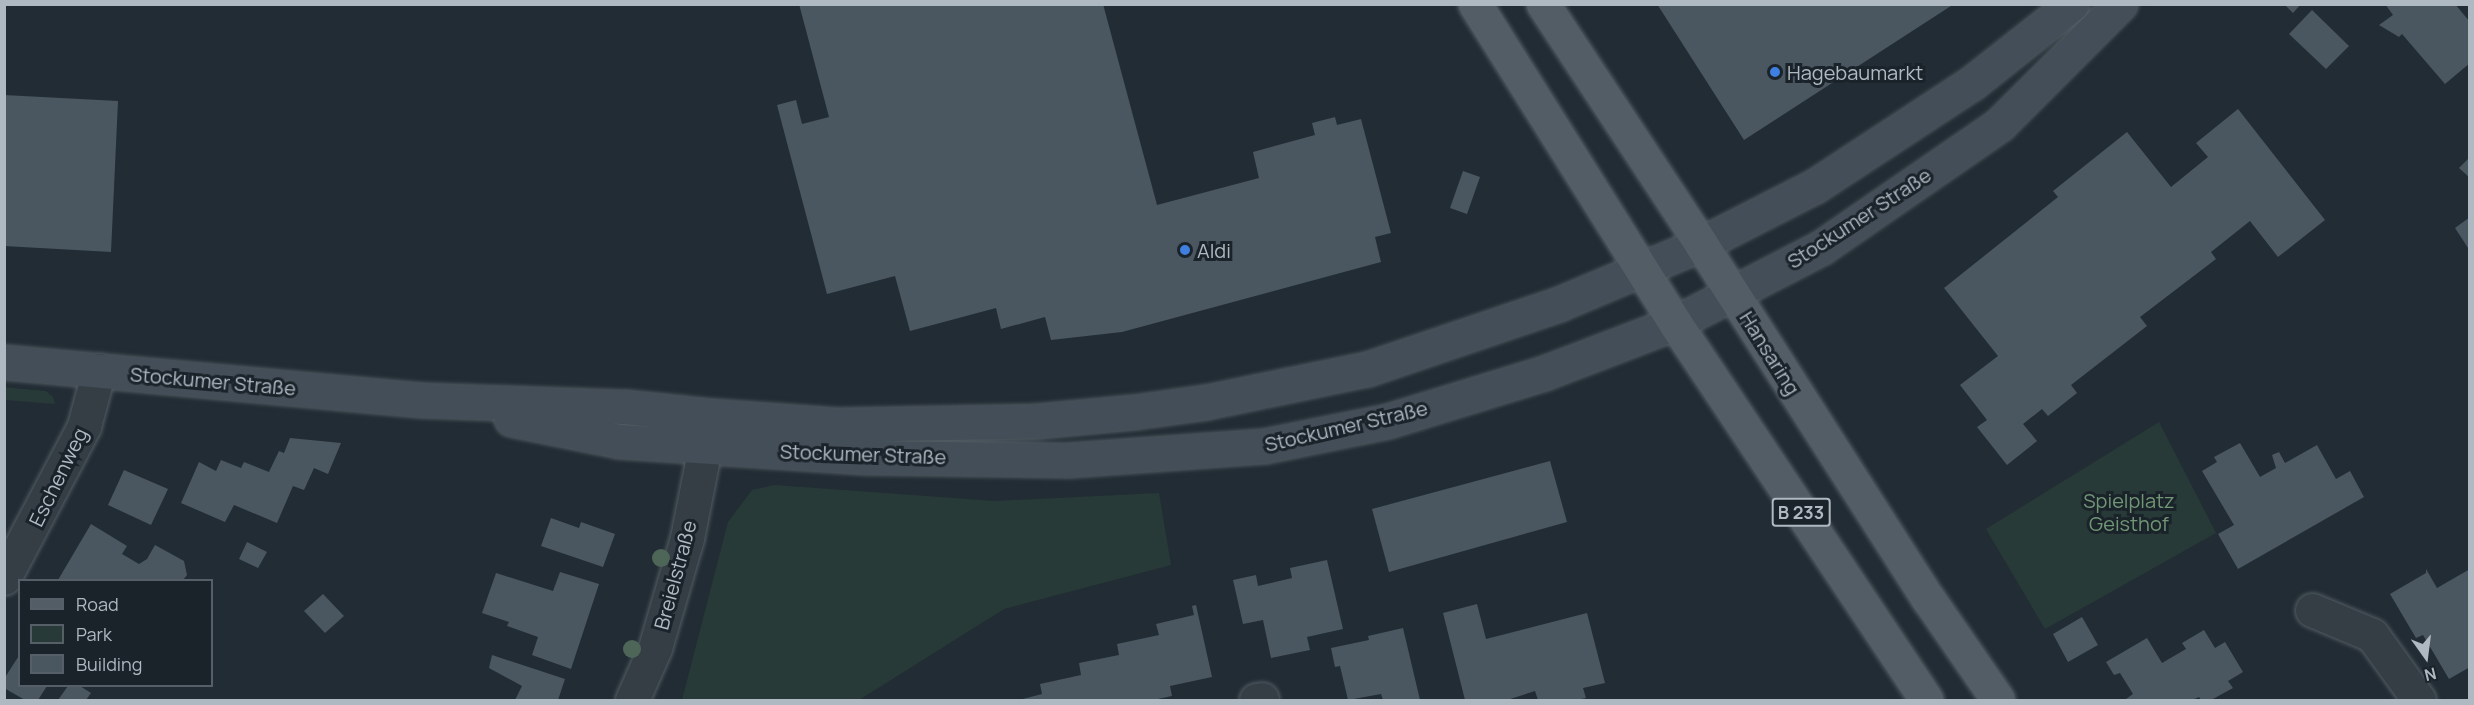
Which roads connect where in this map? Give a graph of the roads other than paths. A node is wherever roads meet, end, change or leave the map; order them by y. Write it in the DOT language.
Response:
graph roads {
  1 [pos="1475,4"];
  2 [pos="1543,4"];
  3 [pos="2072,4"];
  4 [pos="2120,4"];
  5 [pos="1701,244"];
  6 [pos="1642,269"];
  7 [pos="1733,294"];
  8 [pos="1675,323"];
  9 [pos="4,362"];
  10 [pos="99,370"];
  11 [pos="421,400"];
  12 [pos="705,447"];
  13 [pos="4,578"];
  14 [pos="2312,610"];
  15 [pos="632,700"];
  16 [pos="1926,700"];
  17 [pos="1998,700"];
  18 [pos="2419,700"];
  1 -- 6 [label="main road, B 233"];
  2 -- 5 [label="main road, Hansaring / B 233"];
  3 -- 5 [label="main road, Stockumer Straße"];
  4 -- 7 [label="main road, Stockumer Straße"];
  5 -- 6 [label="main road, Stockumer Straße"];
  5 -- 7 [label="main road, Hansaring / B 233"];
  6 -- 8 [label="main road, B 233"];
  6 -- 11 [label="main road, Stockumer Straße"];
  7 -- 8 [label="main road, Stockumer Straße"];
  7 -- 17 [label="main road, Hansaring / B 233"];
  8 -- 12 [label="main road, Stockumer Straße"];
  8 -- 16 [label="main road, B 233"];
  9 -- 10 [label="main road, Stockumer Straße"];
  10 -- 11 [label="main road, Stockumer Straße"];
  10 -- 13 [label="street, Eschenweg"];
  11 -- 12 [label="main road, Stockumer Straße"];
  12 -- 15 [label="street, Breielstraße"];
  14 -- 18 [label="street"];
}
